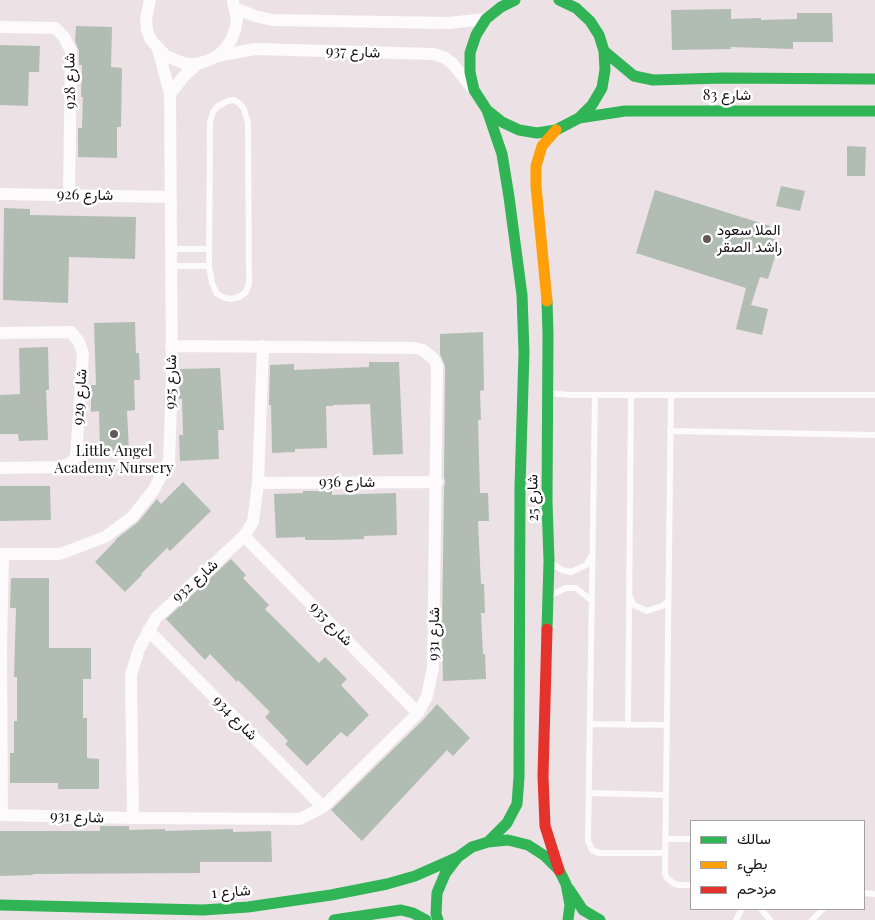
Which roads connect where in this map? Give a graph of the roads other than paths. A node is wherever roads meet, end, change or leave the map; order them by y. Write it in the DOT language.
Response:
graph roads {
  1 [pos="150,0"];
  2 [pos="515,0"];
  3 [pos="560,0"];
  4 [pos="582,0"];
  5 [pos="234,4"];
  6 [pos="486,20"];
  7 [pos="590,21"];
  8 [pos="0,27"];
  9 [pos="158,49"];
  10 [pos="604,51"];
  11 [pos="217,56"];
  12 [pos="197,64"];
  13 [pos="875,79"];
  14 [pos="474,90"];
  15 [pos="170,94"];
  16 [pos="487,110"];
  17 [pos="875,111"];
  18 [pos="580,118"];
  19 [pos="556,130"];
  20 [pos="0,194"];
  21 [pos="69,195"];
  22 [pos="170,197"];
  23 [pos="171,249"];
  24 [pos="209,249"];
  25 [pos="171,266"];
  26 [pos="209,266"];
  27 [pos="0,333"];
  28 [pos="171,346"];
  29 [pos="263,346"];
  30 [pos="548,393"];
  31 [pos="595,395"];
  32 [pos="631,395"];
  33 [pos="875,395"];
  34 [pos="671,396"];
  35 [pos="670,432"];
  36 [pos="875,435"];
  37 [pos="0,468"];
  38 [pos="258,482"];
  39 [pos="437,482"];
  40 [pos="244,536"];
  41 [pos="2,554"];
  42 [pos="592,555"];
  43 [pos="549,561"];
  44 [pos="629,596"];
  45 [pos="548,598"];
  46 [pos="592,601"];
  47 [pos="668,601"];
  48 [pos="148,630"];
  49 [pos="0,646"];
  50 [pos="418,713"];
  51 [pos="590,724"];
  52 [pos="628,725"];
  53 [pos="666,726"];
  54 [pos="588,792"];
  55 [pos="666,795"];
  56 [pos="323,807"];
  57 [pos="1,815"];
  58 [pos="133,818"];
  59 [pos="665,839"];
  60 [pos="690,840"];
  61 [pos="488,842"];
  62 [pos="665,852"];
  63 [pos="458,857"];
  64 [pos="559,870"];
  65 [pos="566,884"];
  66 [pos="690,885"];
  67 [pos="0,905"];
  68 [pos="117,907"];
  69 [pos="762,910"];
  70 [pos="822,910"];
  71 [pos="125,920"];
  72 [pos="334,920"];
  73 [pos="426,920"];
  74 [pos="438,920"];
  75 [pos="568,920"];
  76 [pos="600,920"];
  77 [pos="770,920"];
  78 [pos="812,920"];
  1 -- 9 [label="street, شارع 925"];
  2 -- 6 [label="street"];
  3 -- 7 [label="street"];
  4 -- 7 [label="street"];
  5 -- 6 [label="street, شارع 937"];
  5 -- 11 [label="street"];
  6 -- 14 [label="street"];
  7 -- 10 [label="street"];
  8 -- 21 [label="street, شارع 928"];
  9 -- 12 [label="street"];
  9 -- 15 [label="street, شارع 925"];
  10 -- 13 [label="street, شارع 83"];
  10 -- 18 [label="street"];
  11 -- 12 [label="street, شارع 937"];
  11 -- 14 [label="street, شارع 937"];
  12 -- 15 [label="street"];
  14 -- 16 [label="street"];
  15 -- 22 [label="street, شارع 925"];
  16 -- 19 [label="street"];
  16 -- 61 [label="street, شارع 25"];
  17 -- 18 [label="street, شارع 83"];
  18 -- 19 [label="street"];
  19 -- 30 [label="street, شارع 25"];
  20 -- 21 [label="street, شارع 926"];
  21 -- 22 [label="street, شارع 926"];
  22 -- 23 [label="street, شارع 925"];
  23 -- 24 [label="lane"];
  23 -- 25 [label="street, شارع 925"];
  24 -- 26 [label="lane"];
  24 -- 26 [label="lane"];
  25 -- 26 [label="lane"];
  25 -- 28 [label="street, شارع 925"];
  27 -- 37 [label="street, شارع 929"];
  28 -- 29 [label="street, شارع 931"];
  28 -- 41 [label="street, شارع 925"];
  29 -- 38 [label="street, شارع 932"];
  29 -- 39 [label="street, شارع 931"];
  30 -- 31 [label="lane"];
  30 -- 43 [label="street, شارع 25"];
  31 -- 32 [label="lane"];
  31 -- 42 [label="lane"];
  32 -- 34 [label="lane"];
  32 -- 44 [label="lane"];
  33 -- 34 [label="lane"];
  34 -- 35 [label="lane"];
  35 -- 36 [label="lane"];
  35 -- 47 [label="lane"];
  38 -- 39 [label="street, شارع 936"];
  38 -- 40 [label="street, شارع 932"];
  39 -- 50 [label="street, شارع 931"];
  40 -- 48 [label="street, شارع 932"];
  40 -- 50 [label="street, شارع 935"];
  41 -- 49 [label="street"];
  42 -- 43 [label="lane"];
  42 -- 46 [label="lane"];
  43 -- 45 [label="street, شارع 25"];
  44 -- 47 [label="lane"];
  44 -- 52 [label="lane"];
  45 -- 46 [label="lane"];
  45 -- 64 [label="street, شارع 25"];
  46 -- 51 [label="lane"];
  47 -- 53 [label="lane"];
  48 -- 56 [label="street, شارع 934"];
  48 -- 58 [label="street, شارع 932"];
  49 -- 57 [label="street"];
  50 -- 56 [label="street, شارع 931"];
  51 -- 52 [label="lane"];
  51 -- 54 [label="lane"];
  52 -- 53 [label="lane"];
  53 -- 55 [label="lane"];
  54 -- 55 [label="lane"];
  54 -- 62 [label="lane"];
  55 -- 59 [label="lane"];
  56 -- 58 [label="street, شارع 931"];
  57 -- 58 [label="street, شارع 931"];
  59 -- 60 [label="lane"];
  59 -- 62 [label="lane"];
  61 -- 63 [label="street, شارع 1"];
  61 -- 64 [label="street"];
  62 -- 66 [label="lane"];
  63 -- 68 [label="street, شارع 1"];
  63 -- 74 [label="street"];
  64 -- 65 [label="street"];
  65 -- 75 [label="street"];
  65 -- 76 [label="street"];
  67 -- 68 [label="street, شارع 1"];
  68 -- 71 [label="street"];
  69 -- 77 [label="lane"];
  70 -- 78 [label="lane"];
  72 -- 73 [label="street"];
}
